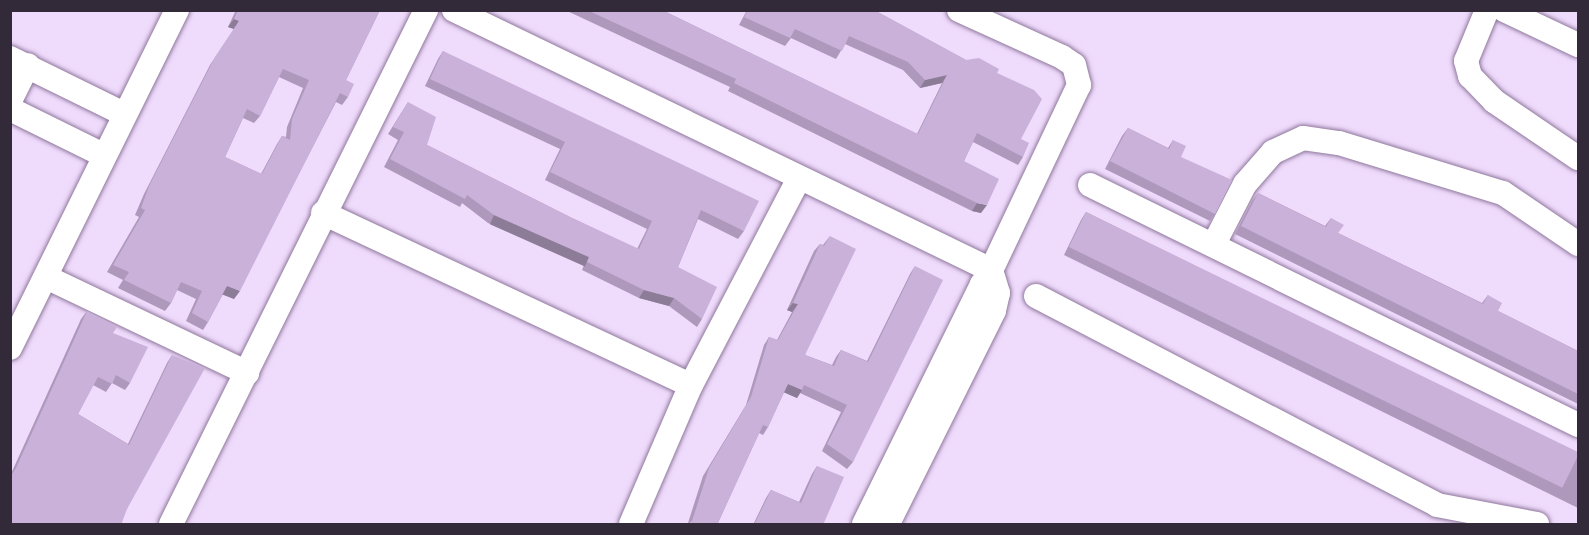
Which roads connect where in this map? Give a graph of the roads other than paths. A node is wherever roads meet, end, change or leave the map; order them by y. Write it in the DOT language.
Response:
graph roads {
  1 [pos="177,10"];
  2 [pos="426,10"];
  3 [pos="454,10"];
  4 [pos="959,10"];
  5 [pos="1487,10"];
  6 [pos="1504,10"];
  7 [pos="1578,45"];
  8 [pos="19,62"];
  9 [pos="10,101"];
  10 [pos="10,109"];
  11 [pos="124,114"];
  12 [pos="103,155"];
  13 [pos="1578,158"];
  14 [pos="798,180"];
  15 [pos="1090,185"];
  16 [pos="323,213"];
  17 [pos="1215,242"];
  18 [pos="1578,244"];
  19 [pos="991,274"];
  20 [pos="46,277"];
  21 [pos="1036,296"];
  22 [pos="10,348"];
  23 [pos="247,373"];
  24 [pos="691,385"];
  25 [pos="1578,425"];
  26 [pos="171,525"];
  27 [pos="631,525"];
  28 [pos="864,525"];
  29 [pos="888,525"];
  30 [pos="1537,525"];
  1 -- 11 [label="street"];
  2 -- 16 [label="street"];
  3 -- 14 [label="street"];
  4 -- 19 [label="street"];
  5 -- 13 [label="street"];
  6 -- 7 [label="street"];
  8 -- 9 [label="street"];
  8 -- 11 [label="street"];
  10 -- 12 [label="street"];
  11 -- 12 [label="street"];
  12 -- 20 [label="street"];
  14 -- 19 [label="street"];
  14 -- 24 [label="street"];
  15 -- 17 [label="street"];
  16 -- 23 [label="street"];
  16 -- 24 [label="street"];
  17 -- 18 [label="street"];
  17 -- 25 [label="street"];
  19 -- 28 [label="street"];
  19 -- 29 [label="street"];
  20 -- 22 [label="street"];
  20 -- 23 [label="street"];
  21 -- 30 [label="street"];
  23 -- 26 [label="street"];
  24 -- 27 [label="street"];
}
